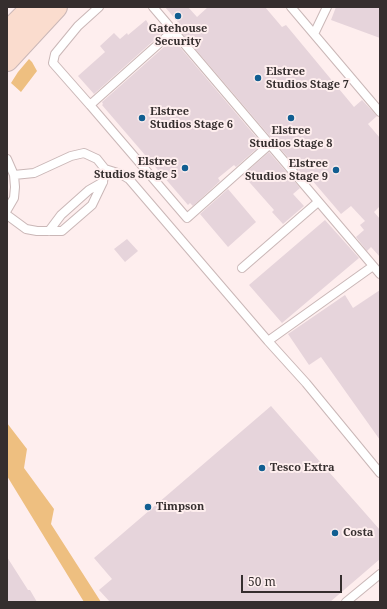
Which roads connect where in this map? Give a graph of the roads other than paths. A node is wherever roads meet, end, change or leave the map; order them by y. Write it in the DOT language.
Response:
graph roads {
  1 [pos="33,7"];
  2 [pos="56,7"];
  3 [pos="99,7"];
  4 [pos="153,7"];
  5 [pos="291,7"];
  6 [pos="327,7"];
  7 [pos="173,31"];
  8 [pos="7,33"];
  9 [pos="314,34"];
  10 [pos="7,60"];
  11 [pos="90,104"];
  12 [pos="380,112"];
  13 [pos="269,145"];
  14 [pos="7,161"];
  15 [pos="105,169"];
  16 [pos="14,175"];
  17 [pos="103,182"];
  18 [pos="318,202"];
  19 [pos="7,210"];
  20 [pos="7,215"];
  21 [pos="49,231"];
  22 [pos="373,266"];
  23 [pos="242,268"];
  24 [pos="380,274"];
  25 [pos="268,341"];
  26 [pos="380,473"];
  27 [pos="380,574"];
  28 [pos="346,602"];
  1 -- 8 [label="main road"];
  2 -- 10 [label="main road"];
  3 -- 11 [label="lane"];
  4 -- 7 [label="lane"];
  5 -- 9 [label="lane"];
  6 -- 9 [label="lane"];
  7 -- 11 [label="lane"];
  7 -- 13 [label="lane"];
  9 -- 12 [label="lane"];
  11 -- 13 [label="lane"];
  13 -- 18 [label="lane"];
  14 -- 16 [label="lane"];
  15 -- 16 [label="lane"];
  15 -- 17 [label="lane"];
  15 -- 25 [label="lane"];
  16 -- 19 [label="lane"];
  17 -- 21 [label="lane"];
  17 -- 21 [label="lane"];
  18 -- 22 [label="lane"];
  18 -- 23 [label="lane"];
  20 -- 21 [label="lane"];
  22 -- 24 [label="lane"];
  22 -- 25 [label="lane"];
  25 -- 26 [label="lane"];
  27 -- 28 [label="lane"];
}
